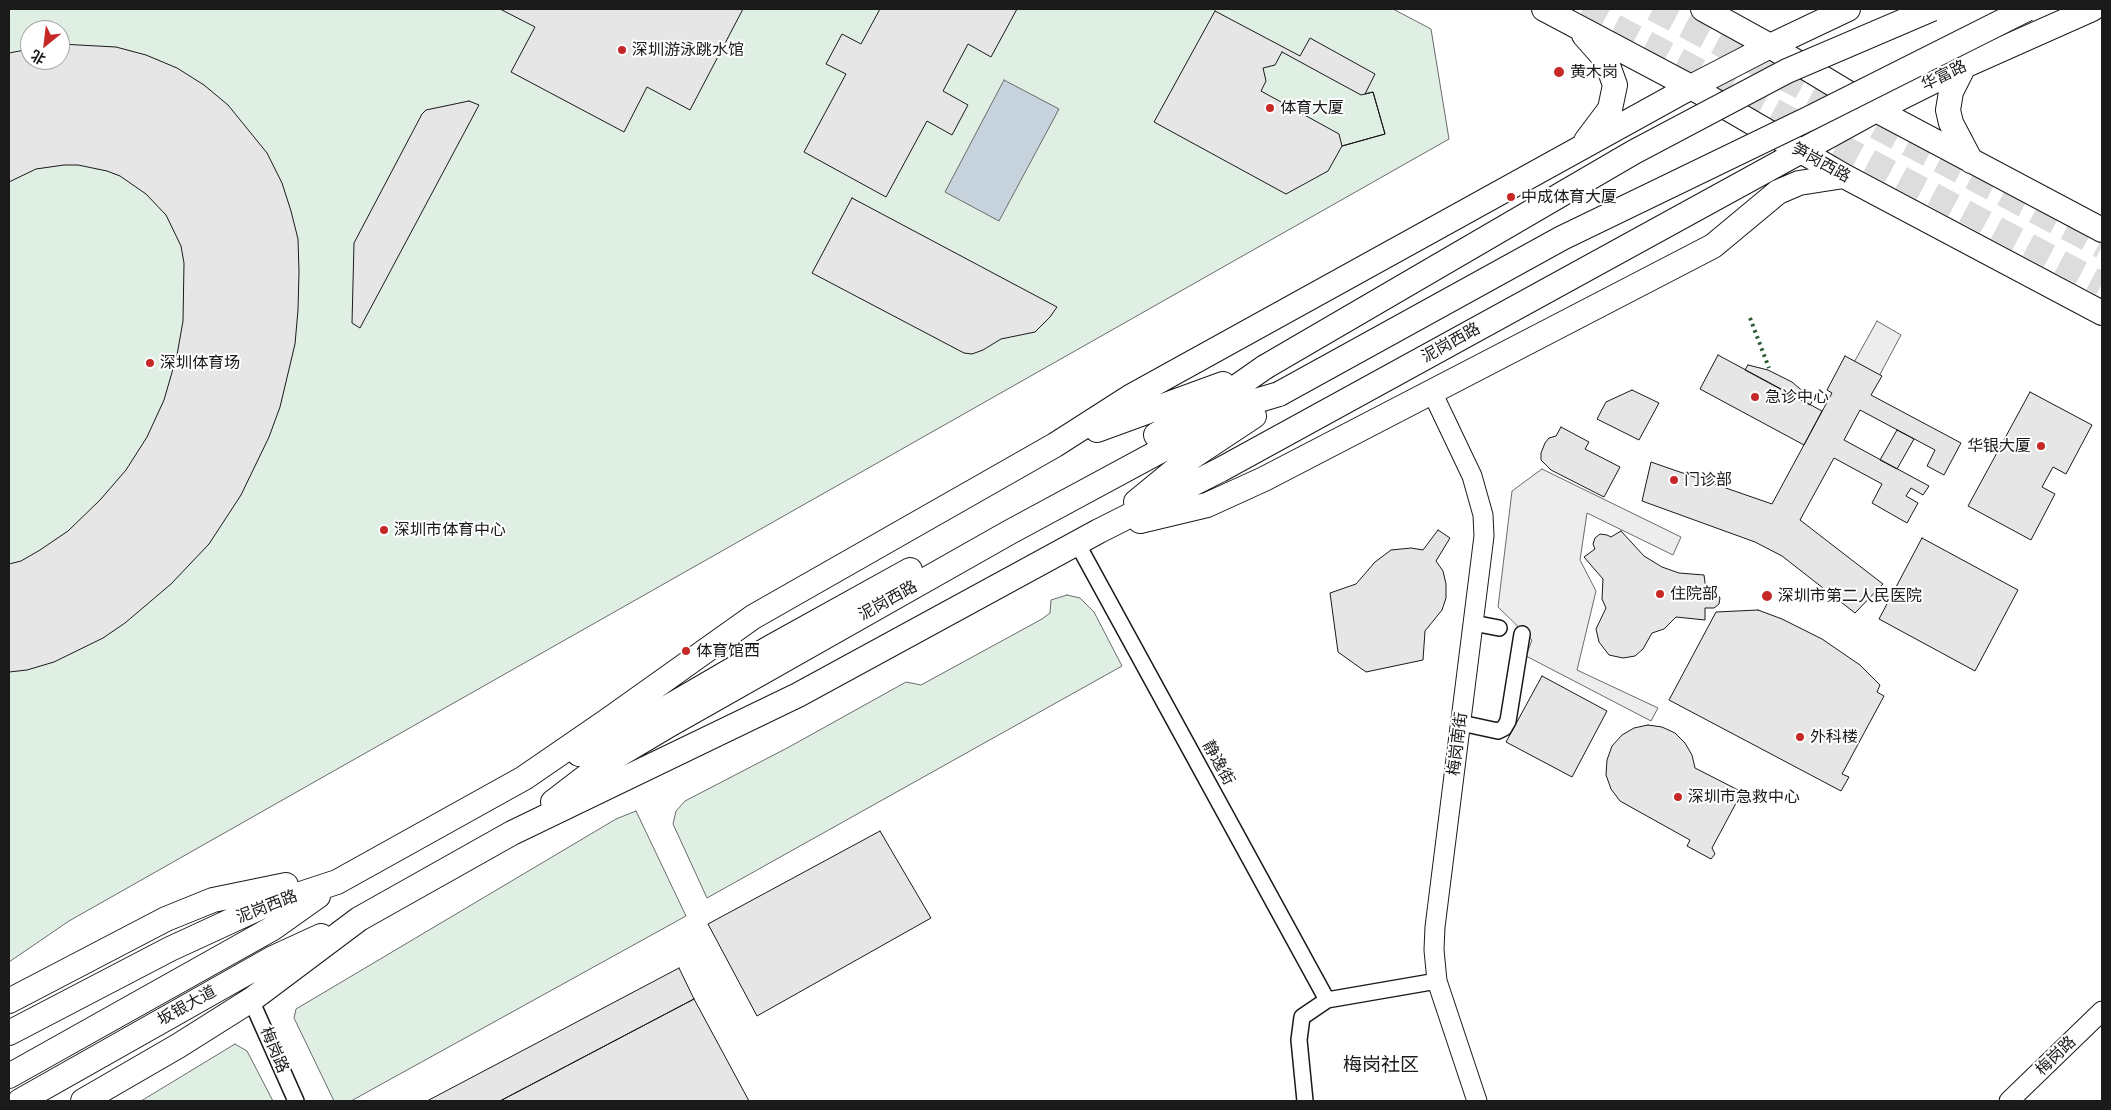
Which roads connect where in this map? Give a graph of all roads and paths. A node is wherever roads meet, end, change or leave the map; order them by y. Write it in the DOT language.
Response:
graph roads {
  1 [pos="1544,9"];
  2 [pos="1703,9"];
  3 [pos="1848,9"];
  4 [pos="1932,9"];
  5 [pos="2027,9"];
  6 [pos="2092,9"];
  7 [pos="1574,24"];
  8 [pos="1770,46"];
  9 [pos="1964,66"];
  10 [pos="1691,87"];
  11 [pos="1876,110"];
  12 [pos="1810,118"];
  13 [pos="1581,148"];
  14 [pos="1800,152"];
  15 [pos="1971,161"];
  16 [pos="1844,176"];
  17 [pos="2102,230"];
  18 [pos="2102,313"];
  19 [pos="1265,367"];
  20 [pos="1432,392"];
  21 [pos="1279,394"];
  22 [pos="1055,446"];
  23 [pos="1099,531"];
  24 [pos="1077,543"];
  25 [pos="1473,623"];
  26 [pos="1499,628"];
  27 [pos="1522,634"];
  28 [pos="1461,723"];
  29 [pos="524,778"];
  30 [pos="512,833"];
  31 [pos="337,882"];
  32 [pos="359,919"];
  33 [pos="1438,981"];
  34 [pos="251,1000"];
  35 [pos="1327,1000"];
  36 [pos="9,1001"];
  37 [pos="62,1004"];
  38 [pos="2102,1011"];
  39 [pos="9,1020"];
  40 [pos="9,1033"];
  41 [pos="9,1076"];
  42 [pos="20,1101"];
  43 [pos="84,1101"];
  44 [pos="296,1101"];
  45 [pos="1305,1101"];
  46 [pos="1477,1101"];
  47 [pos="2009,1101"];
  1 -- 7 [label="main road, 笋岗西路"];
  2 -- 8 [label="main road"];
  3 -- 8 [label="main road"];
  4 -- 19 [label="main road, 泥岗西路, bridge"];
  5 -- 12 [label="main road, 华富路, bridge"];
  6 -- 9 [label="main road, 华富路"];
  7 -- 10 [label="main road, 笋岗西路"];
  7 -- 13 [label="main road"];
  8 -- 10 [label="main road"];
  8 -- 11 [label="main road"];
  9 -- 11 [label="main road, 华富路"];
  9 -- 15 [label="main road"];
  10 -- 13 [label="main road, 泥岗西路"];
  10 -- 14 [label="main road, 笋岗西路"];
  11 -- 14 [label="main road, 华富路"];
  11 -- 15 [label="main road"];
  12 -- 21 [label="main road, 泥岗西路, bridge"];
  13 -- 22 [label="main road, 泥岗西路"];
  14 -- 16 [label="main road, 笋岗西路"];
  14 -- 23 [label="main road, 泥岗西路"];
  15 -- 17 [label="main road"];
  16 -- 18 [label="main road, 笋岗西路"];
  16 -- 20 [label="main road"];
  19 -- 22 [label="main road, 泥岗西路"];
  19 -- 29 [label="main road, 泥岗西路"];
  20 -- 23 [label="main road"];
  20 -- 25 [label="street, 梅岗南街"];
  21 -- 23 [label="main road, 泥岗西路"];
  21 -- 30 [label="main road, 泥岗西路"];
  22 -- 29 [label="main road, 泥岗西路"];
  23 -- 24 [label="main road, 泥岗西路"];
  24 -- 30 [label="main road, 泥岗西路"];
  24 -- 35 [label="street, 静逸街"];
  25 -- 26 [label="street"];
  25 -- 28 [label="street, 梅岗南街"];
  27 -- 28 [label="street"];
  28 -- 33 [label="street, 梅岗南街"];
  29 -- 31 [label="main road, 泥岗西路"];
  30 -- 32 [label="main road, 泥岗西路"];
  31 -- 36 [label="main road"];
  31 -- 37 [label="main road, 泥岗西路"];
  31 -- 41 [label="main road, 坂银大道"];
  32 -- 34 [label="main road, 泥岗西路"];
  32 -- 42 [label="main road, 坂银大道"];
  33 -- 35 [label="street"];
  33 -- 46 [label="street, 梅岗南街"];
  34 -- 43 [label="main road, 泥岗西路"];
  34 -- 44 [label="street, 梅岗路"];
  35 -- 45 [label="street"];
  37 -- 39 [label="main road"];
  37 -- 40 [label="main road, 泥岗西路"];
  38 -- 47 [label="street, 梅岗路"];
}
